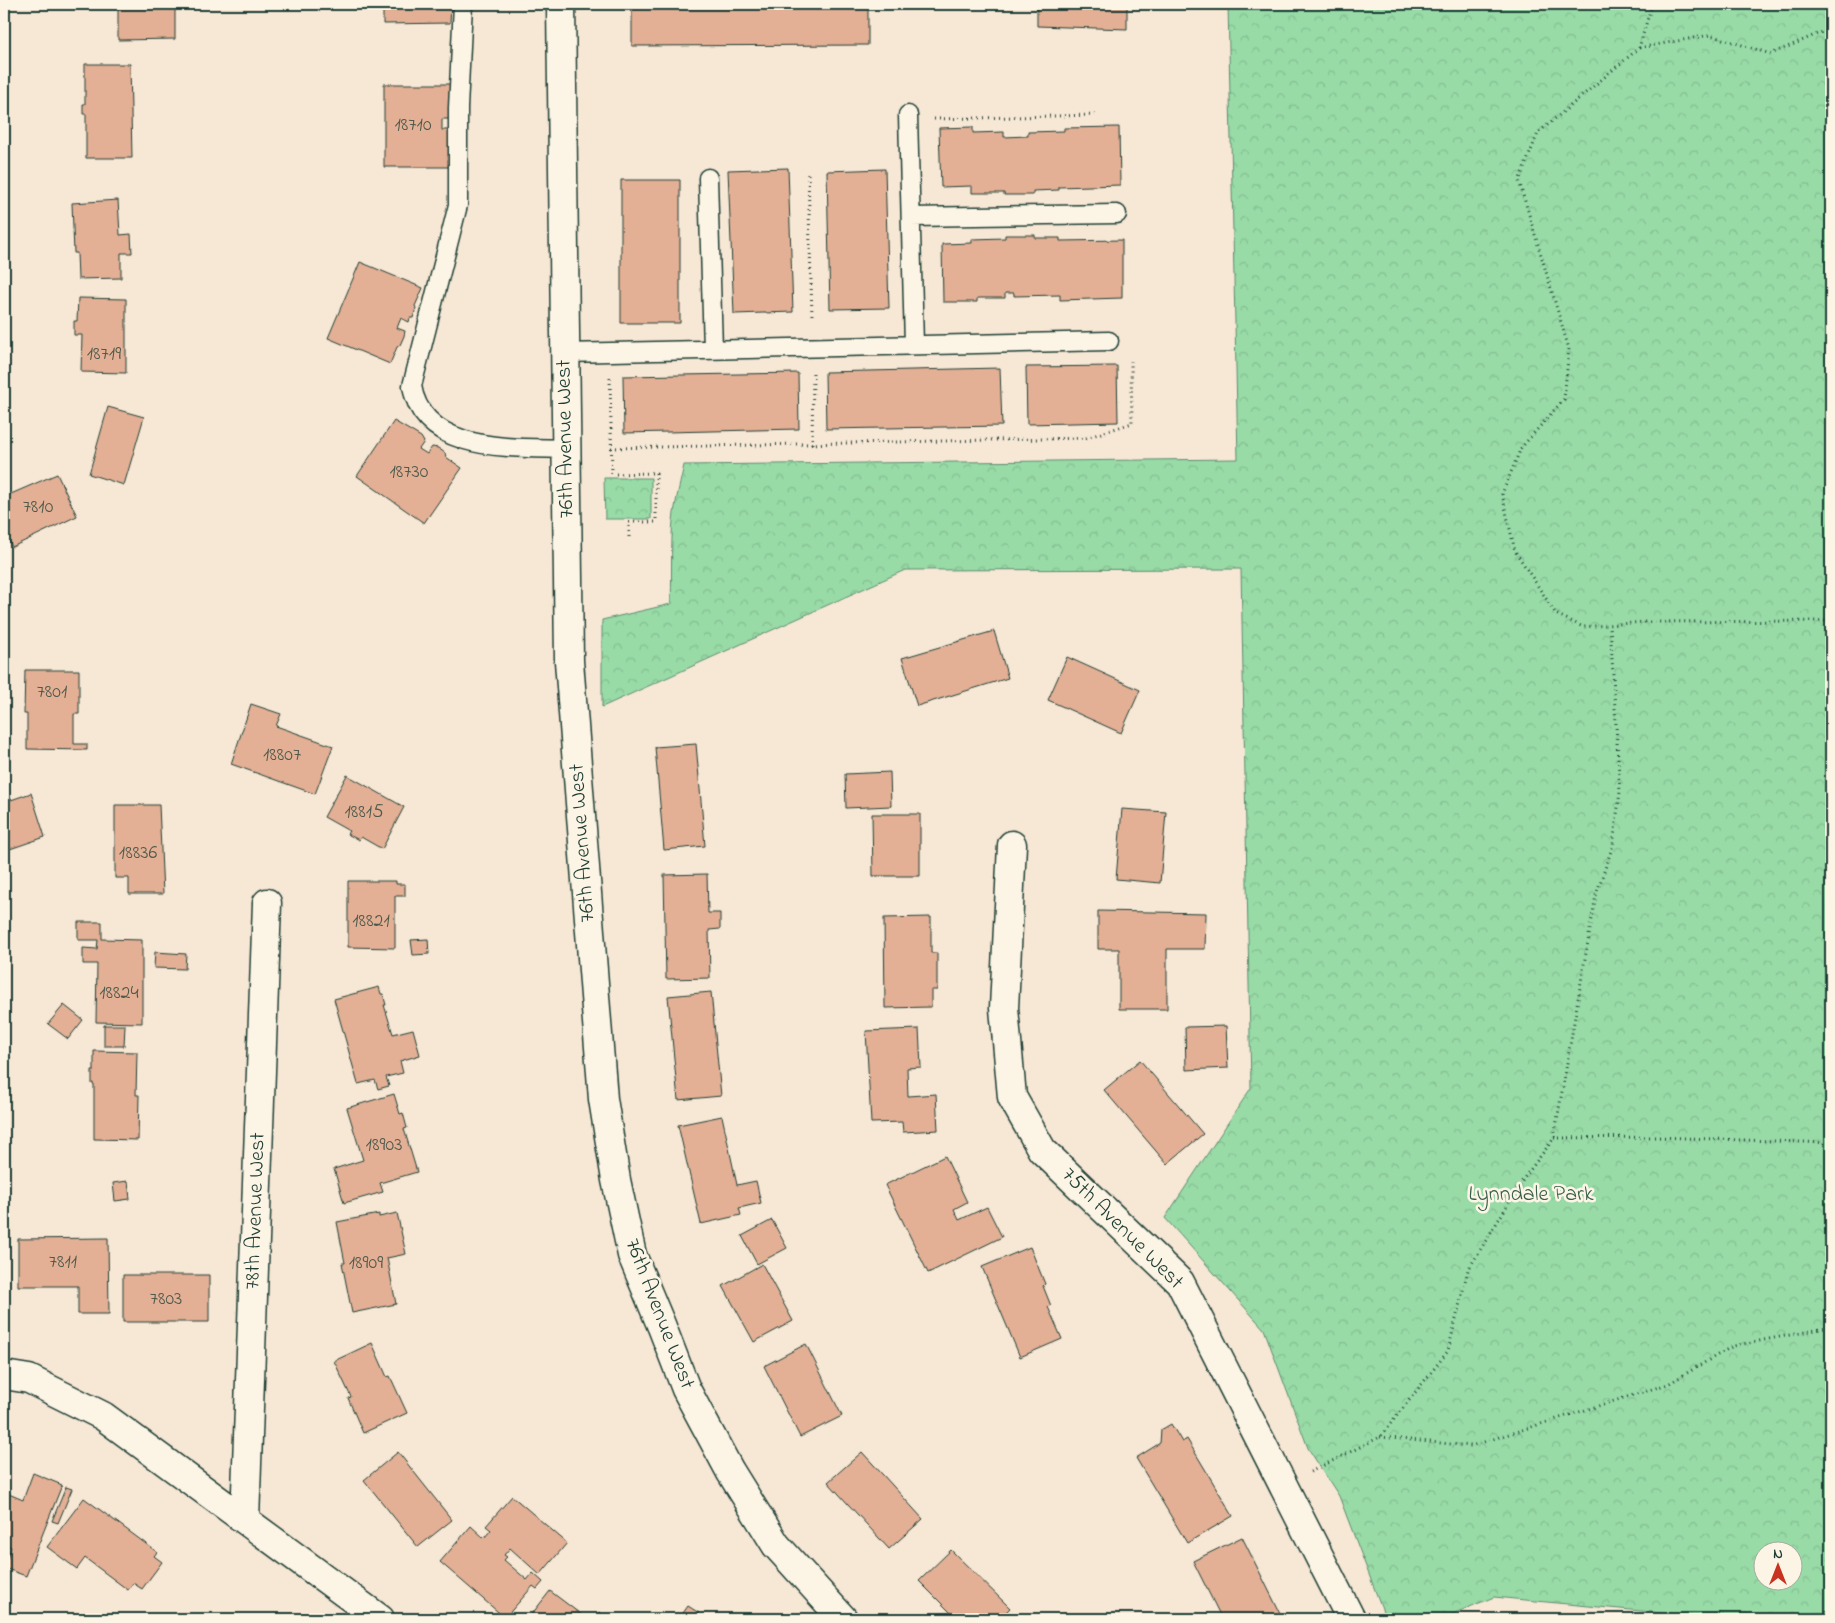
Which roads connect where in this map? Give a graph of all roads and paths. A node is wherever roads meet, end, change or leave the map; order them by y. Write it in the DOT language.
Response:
graph roads {
  1 [pos="463,4"];
  2 [pos="561,4"];
  3 [pos="1652,4"];
  4 [pos="1831,29"];
  5 [pos="1639,48"];
  6 [pos="908,115"];
  7 [pos="1095,115"];
  8 [pos="926,119"];
  9 [pos="808,174"];
  10 [pos="708,178"];
  11 [pos="1117,214"];
  12 [pos="911,216"];
  13 [pos="812,316"];
  14 [pos="1109,340"];
  15 [pos="914,345"];
  16 [pos="713,349"];
  17 [pos="565,353"];
  18 [pos="1131,360"];
  19 [pos="813,367"];
  20 [pos="610,370"];
  21 [pos="812,444"];
  22 [pos="612,448"];
  23 [pos="566,450"];
  24 [pos="630,540"];
  25 [pos="1831,621"];
  26 [pos="1610,625"];
  27 [pos="1012,845"];
  28 [pos="268,902"];
  29 [pos="1554,1138"];
  30 [pos="1831,1143"];
  31 [pos="1831,1327"];
  32 [pos="4,1375"];
  33 [pos="1380,1437"];
  34 [pos="1283,1485"];
  35 [pos="245,1520"];
  36 [pos="380,1619"];
  37 [pos="843,1619"];
  38 [pos="1351,1619"];
  1 -- 23 [label="lane"];
  2 -- 17 [label="street, 76th Avenue West"];
  3 -- 5 [label="path"];
  4 -- 5 [label="path"];
  5 -- 26 [label="path"];
  6 -- 12 [label="lane"];
  7 -- 8 [label="path"];
  9 -- 13 [label="path"];
  10 -- 16 [label="lane"];
  11 -- 12 [label="lane"];
  12 -- 15 [label="lane"];
  14 -- 15 [label="lane"];
  15 -- 16 [label="lane"];
  16 -- 17 [label="lane"];
  17 -- 23 [label="street, 76th Avenue West"];
  18 -- 21 [label="path"];
  19 -- 21 [label="path"];
  20 -- 22 [label="path"];
  21 -- 22 [label="path"];
  22 -- 24 [label="path"];
  23 -- 37 [label="street, 76th Avenue West"];
  25 -- 26 [label="path"];
  26 -- 29 [label="path"];
  27 -- 34 [label="street, 75th Avenue West"];
  28 -- 35 [label="street, 78th Avenue West"];
  29 -- 30 [label="path"];
  29 -- 33 [label="path"];
  31 -- 33 [label="path"];
  32 -- 35 [label="street"];
  33 -- 34 [label="path"];
  34 -- 38 [label="street, 75th Avenue West"];
  35 -- 36 [label="street"];
}
